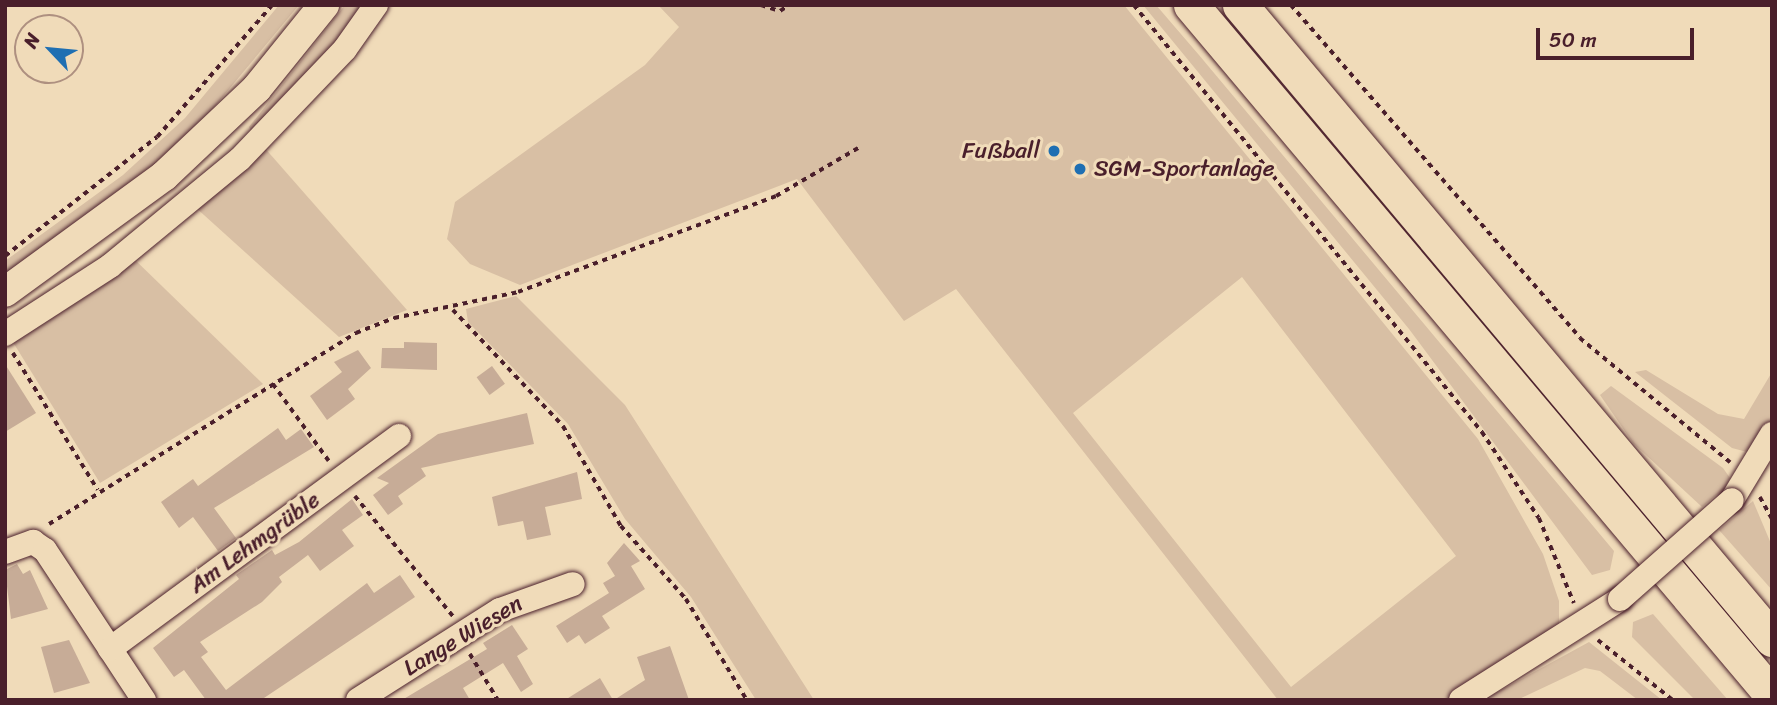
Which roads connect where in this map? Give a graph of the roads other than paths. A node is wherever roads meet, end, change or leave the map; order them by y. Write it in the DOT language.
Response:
graph roads {
  1 [pos="324,5"];
  2 [pos="376,5"];
  3 [pos="1191,5"];
  4 [pos="1240,5"];
  5 [pos="5,292"];
  6 [pos="7,340"];
  7 [pos="1772,434"];
  8 [pos="399,436"];
  9 [pos="5,552"];
  10 [pos="573,584"];
  11 [pos="1772,639"];
  12 [pos="110,649"];
  13 [pos="1772,695"];
  14 [pos="144,700"];
  15 [pos="358,700"];
  16 [pos="1461,700"];
  1 -- 5 [label="main road"];
  2 -- 6 [label="street"];
  3 -- 13 [label="highway"];
  4 -- 11 [label="highway"];
  7 -- 16 [label="street, bridge"];
  8 -- 12 [label="street, Am Lehmgrüble"];
  9 -- 12 [label="street"];
  10 -- 15 [label="street, Lange Wiesen"];
  12 -- 14 [label="street"];
}
